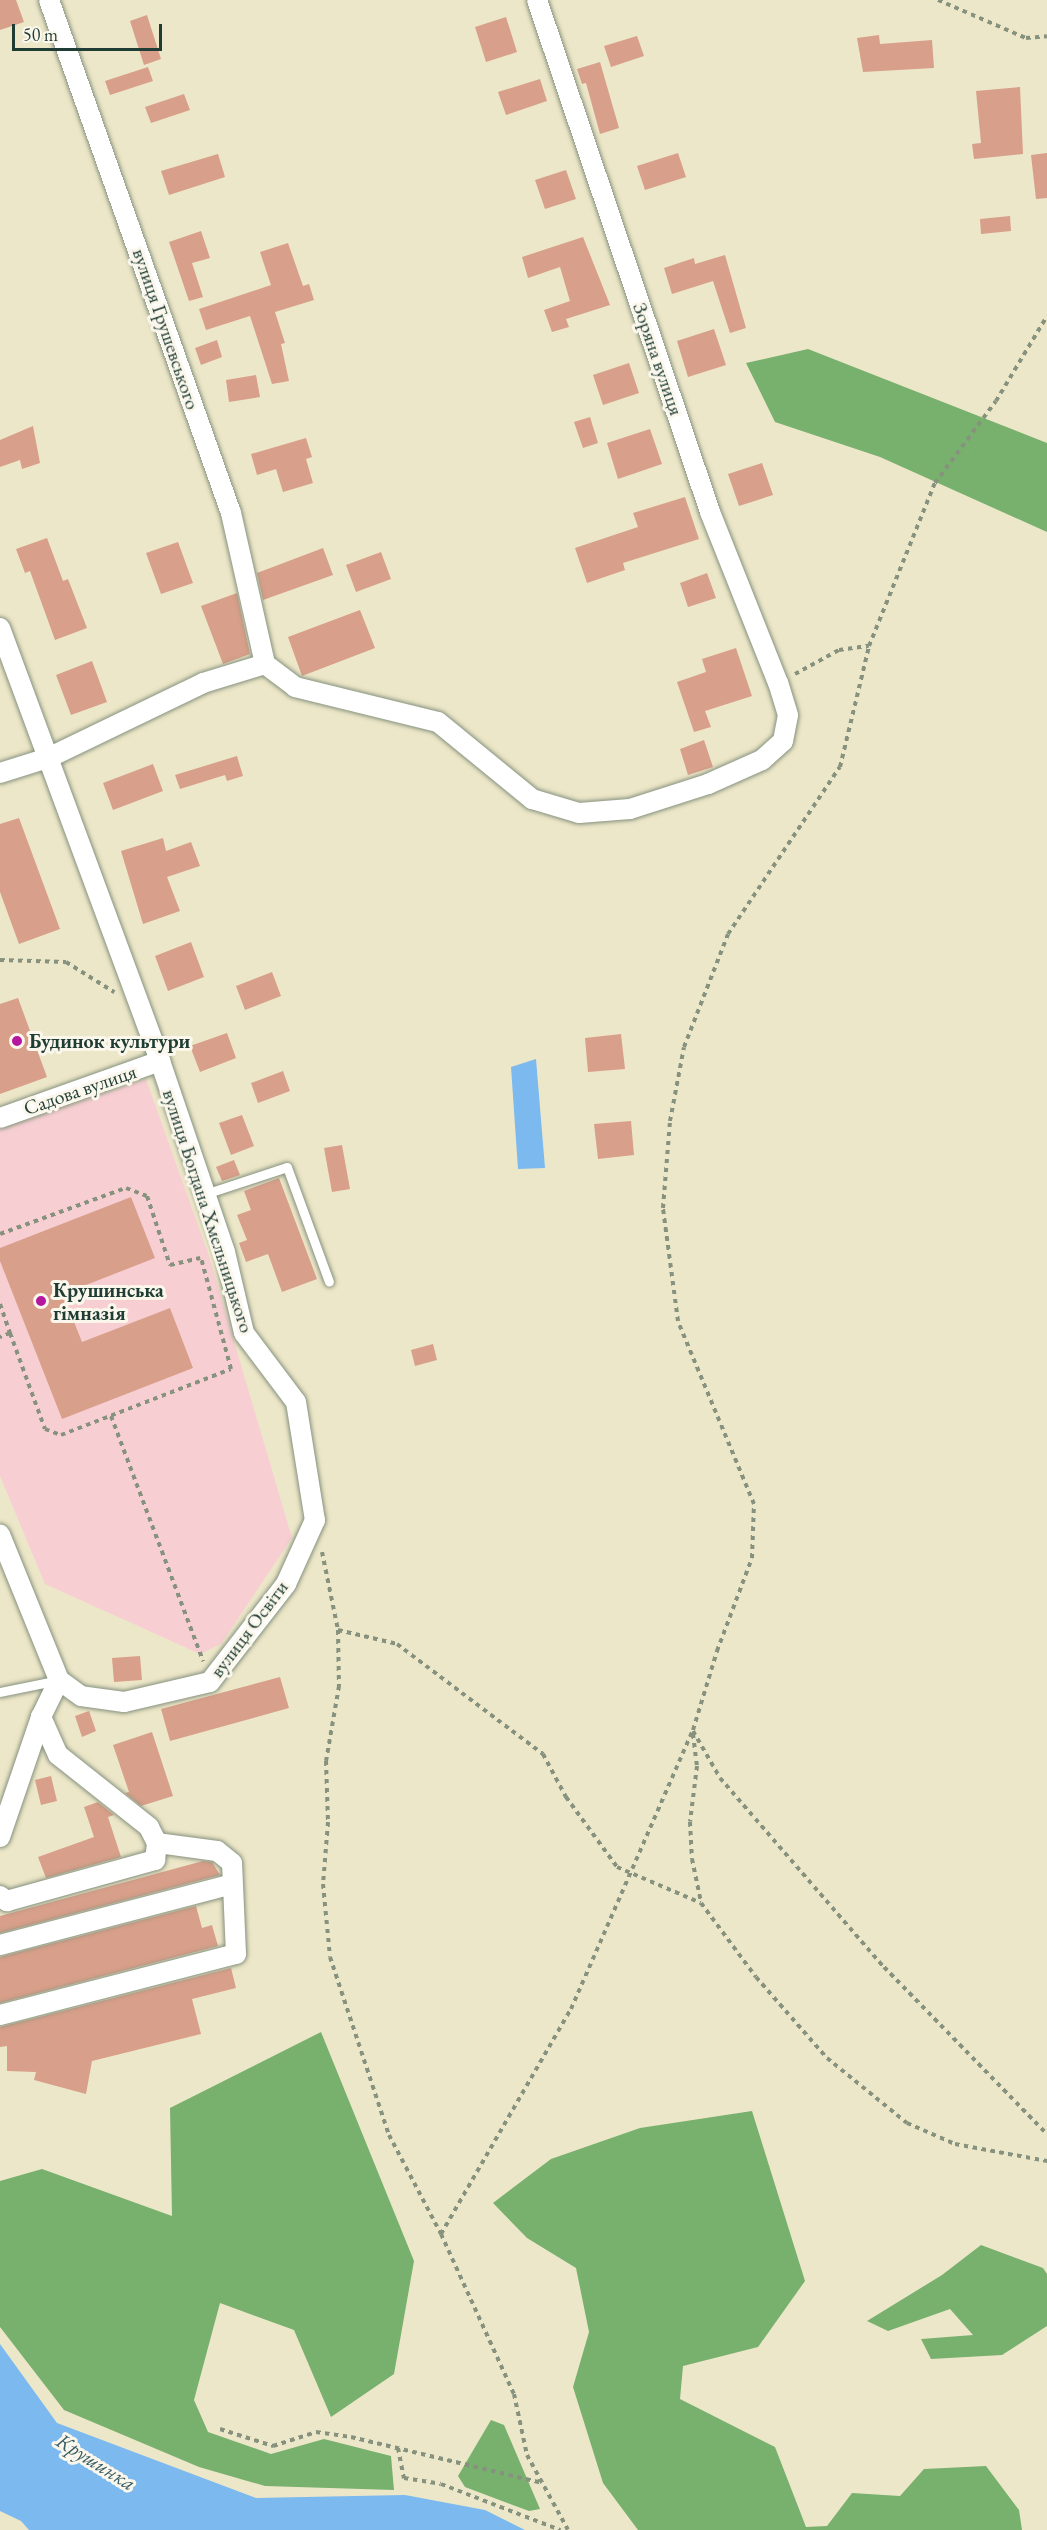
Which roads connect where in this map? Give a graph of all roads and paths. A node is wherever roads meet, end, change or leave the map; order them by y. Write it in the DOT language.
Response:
graph roads {
  1 [pos="49,0"];
  2 [pos="537,0"];
  3 [pos="938,0"];
  4 [pos="1047,36"];
  5 [pos="1047,315"];
  6 [pos="0,628"];
  7 [pos="869,646"];
  8 [pos="265,664"];
  9 [pos="778,683"];
  10 [pos="48,758"];
  11 [pos="0,773"];
  12 [pos="0,960"];
  13 [pos="141,1009"];
  14 [pos="160,1061"];
  15 [pos="0,1118"];
  16 [pos="205,1194"];
  17 [pos="0,1234"];
  18 [pos="225,1252"];
  19 [pos="201,1258"];
  20 [pos="329,1282"];
  21 [pos="0,1304"];
  22 [pos="10,1333"];
  23 [pos="0,1337"];
  24 [pos="111,1416"];
  25 [pos="315,1520"];
  26 [pos="0,1535"];
  27 [pos="338,1630"];
  28 [pos="59,1680"];
  29 [pos="210,1682"];
  30 [pos="0,1692"];
  31 [pos="41,1717"];
  32 [pos="693,1730"];
  33 [pos="0,1837"];
  34 [pos="158,1843"];
  35 [pos="631,1873"];
  36 [pos="232,1884"];
  37 [pos="0,1896"];
  38 [pos="702,1902"];
  39 [pos="0,1946"];
  40 [pos="0,2015"];
  41 [pos="1047,2134"];
  42 [pos="1047,2161"];
  43 [pos="441,2234"];
  44 [pos="220,2429"];
  45 [pos="398,2448"];
  46 [pos="542,2483"];
  47 [pos="560,2530"];
  48 [pos="568,2530"];
  1 -- 8 [label="street, вулиця Грушевського"];
  2 -- 9 [label="street, Зоряна вулиця"];
  3 -- 4 [label="path"];
  5 -- 7 [label="path"];
  6 -- 10 [label="street, вулиця Богдана Хмельницького"];
  7 -- 9 [label="path"];
  7 -- 32 [label="path"];
  8 -- 9 [label="street, Зоряна вулиця"];
  8 -- 10 [label="street"];
  10 -- 11 [label="street"];
  10 -- 13 [label="street, вулиця Богдана Хмельницького"];
  12 -- 13 [label="path"];
  13 -- 14 [label="street, вулиця Богдана Хмельницького"];
  14 -- 15 [label="street, Садова вулиця"];
  14 -- 16 [label="street, вулиця Богдана Хмельницького"];
  16 -- 18 [label="street, вулиця Богдана Хмельницького"];
  16 -- 20 [label="lane"];
  17 -- 19 [label="path"];
  18 -- 19 [label="path"];
  18 -- 25 [label="street, вулиця Богдана Хмельницького"];
  19 -- 24 [label="path"];
  21 -- 22 [label="path"];
  22 -- 23 [label="path"];
  22 -- 24 [label="path"];
  24 -- 29 [label="path"];
  25 -- 27 [label="path"];
  25 -- 29 [label="street, вулиця Освіти"];
  26 -- 28 [label="street"];
  27 -- 35 [label="path"];
  27 -- 43 [label="path"];
  28 -- 29 [label="street, вулиця Освіти"];
  28 -- 30 [label="lane"];
  28 -- 31 [label="street"];
  31 -- 33 [label="street"];
  31 -- 34 [label="street"];
  32 -- 35 [label="path"];
  32 -- 38 [label="path"];
  32 -- 41 [label="path"];
  34 -- 36 [label="street"];
  34 -- 37 [label="street"];
  35 -- 38 [label="path"];
  35 -- 43 [label="path"];
  36 -- 39 [label="street"];
  36 -- 40 [label="street"];
  38 -- 42 [label="path"];
  43 -- 46 [label="path"];
  44 -- 45 [label="path"];
  45 -- 46 [label="path"];
  45 -- 47 [label="path"];
  46 -- 48 [label="path"];
}
